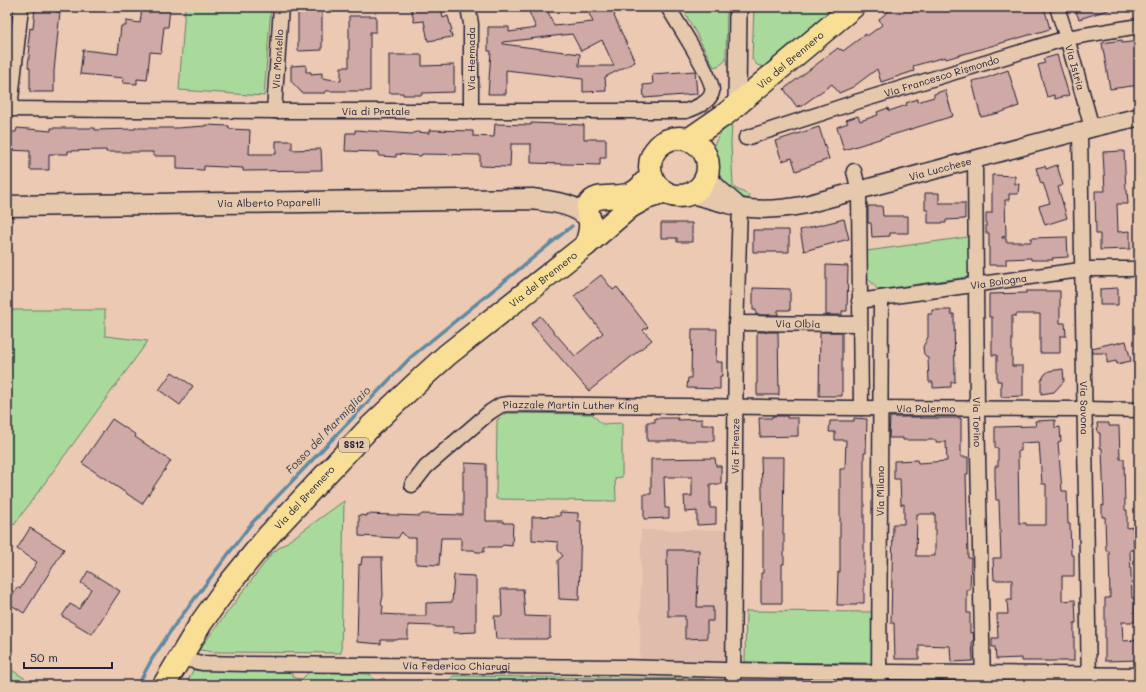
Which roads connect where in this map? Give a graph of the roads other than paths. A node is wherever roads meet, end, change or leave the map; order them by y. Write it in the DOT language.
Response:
graph roads {
  1 [pos="21,7"];
  2 [pos="281,7"];
  3 [pos="468,7"];
  4 [pos="668,7"];
  5 [pos="738,7"];
  6 [pos="1057,7"];
  7 [pos="849,8"];
  8 [pos="1139,26"];
  9 [pos="1067,38"];
  10 [pos="732,108"];
  11 [pos="8,109"];
  12 [pos="274,111"];
  13 [pos="471,112"];
  14 [pos="1139,117"];
  15 [pos="1086,130"];
  16 [pos="746,138"];
  17 [pos="695,145"];
  18 [pos="975,160"];
  19 [pos="650,169"];
  20 [pos="854,171"];
  21 [pos="706,176"];
  22 [pos="859,191"];
  23 [pos="665,192"];
  24 [pos="688,194"];
  25 [pos="600,196"];
  26 [pos="532,199"];
  27 [pos="7,206"];
  28 [pos="740,207"];
  29 [pos="600,221"];
  30 [pos="1139,269"];
  31 [pos="1082,270"];
  32 [pos="976,285"];
  33 [pos="881,298"];
  34 [pos="859,301"];
  35 [pos="736,323"];
  36 [pos="859,324"];
  37 [pos="736,406"];
  38 [pos="861,408"];
  39 [pos="881,408"];
  40 [pos="977,408"];
  41 [pos="1083,409"];
  42 [pos="1139,410"];
  43 [pos="412,485"];
  44 [pos="179,658"];
  45 [pos="734,670"];
  46 [pos="1139,675"];
  47 [pos="879,679"];
  48 [pos="983,679"];
  49 [pos="1088,680"];
  50 [pos="164,685"];
  51 [pos="733,685"];
  1 -- 11 [label="street"];
  2 -- 12 [label="street, Via Montello"];
  3 -- 13 [label="street, Via Hermada"];
  4 -- 13 [label="street, Via di Pratale"];
  5 -- 10 [label="street"];
  6 -- 9 [label="street, Via Istria"];
  7 -- 10 [label="main road, Via del Brennero"];
  8 -- 9 [label="street, Via Francesco Rismondo"];
  9 -- 15 [label="street, Via Istria"];
  9 -- 16 [label="street, Via Francesco Rismondo"];
  10 -- 17 [label="main road, Via del Brennero"];
  11 -- 12 [label="street, Via di Pratale"];
  12 -- 13 [label="street, Via di Pratale"];
  14 -- 15 [label="street, Via Lucchese"];
  15 -- 18 [label="street, Via Lucchese"];
  15 -- 31 [label="street, Via Savona"];
  17 -- 19 [label="main road"];
  17 -- 21 [label="main road"];
  18 -- 22 [label="street, Via Lucchese"];
  18 -- 32 [label="street, Via Torino"];
  19 -- 23 [label="main road"];
  19 -- 25 [label="main road"];
  20 -- 22 [label="street"];
  21 -- 24 [label="main road"];
  21 -- 28 [label="street"];
  22 -- 28 [label="street, Via Lucchese"];
  22 -- 34 [label="street"];
  23 -- 24 [label="main road"];
  23 -- 29 [label="main road, Via del Brennero"];
  24 -- 28 [label="street, Via Lucchese"];
  25 -- 26 [label="main road, Via Alberto Paparelli"];
  25 -- 29 [label="main road"];
  26 -- 27 [label="main road, Via Alberto Paparelli"];
  26 -- 29 [label="main road, Via Alberto Paparelli"];
  28 -- 35 [label="street, Via Firenze"];
  29 -- 44 [label="main road, Via del Brennero / SS12"];
  30 -- 31 [label="street, Via Bologna"];
  31 -- 32 [label="street, Via Bologna"];
  31 -- 41 [label="street, Via Savona"];
  32 -- 33 [label="street, Via Bologna"];
  32 -- 40 [label="street, Via Torino"];
  33 -- 34 [label="street, Via Bologna"];
  33 -- 39 [label="street, Via Milano"];
  34 -- 36 [label="street"];
  35 -- 36 [label="street, Via Olbia"];
  35 -- 37 [label="street, Via Firenze"];
  36 -- 38 [label="street"];
  37 -- 38 [label="street, Via Palermo"];
  37 -- 43 [label="street, Piazzale Martin Luther King"];
  37 -- 45 [label="street, Via Firenze"];
  38 -- 39 [label="street, Via Palermo"];
  39 -- 40 [label="street, Via Palermo"];
  39 -- 47 [label="street, Via Milano"];
  40 -- 41 [label="street, Via Palermo"];
  40 -- 48 [label="street, Via Torino"];
  41 -- 42 [label="street, Via Palermo"];
  41 -- 49 [label="street, Via Savona"];
  44 -- 45 [label="street, Via Federico Chiarugi"];
  44 -- 50 [label="main road, Via del Brennero / SS12"];
  45 -- 47 [label="street, Via Federico Chiarugi"];
  45 -- 51 [label="street, Via Firenze"];
  46 -- 49 [label="street, Via Federico Chiarugi"];
  47 -- 48 [label="street, Via Federico Chiarugi"];
  48 -- 49 [label="street, Via Federico Chiarugi"];
}
